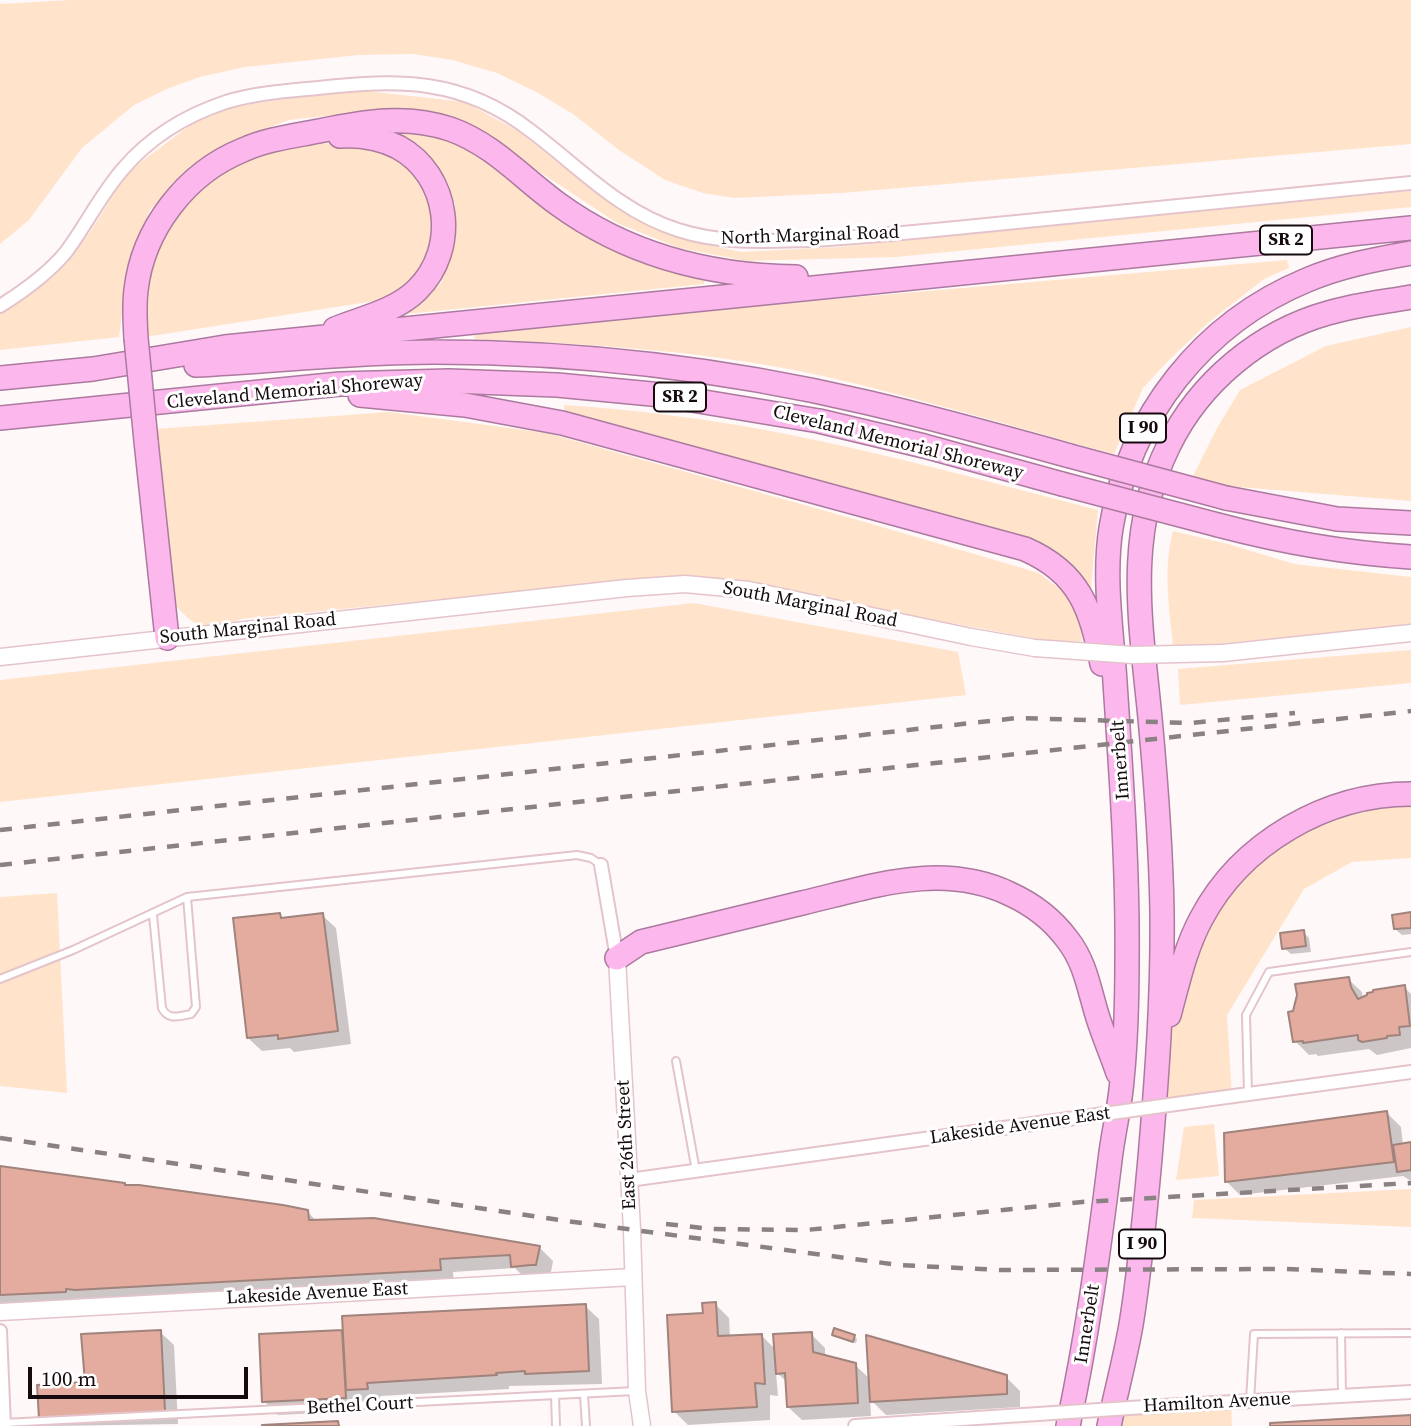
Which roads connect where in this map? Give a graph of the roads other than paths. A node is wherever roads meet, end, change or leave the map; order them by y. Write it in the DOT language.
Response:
graph roads {
  1 [pos="293,136"];
  2 [pos="1411,183"];
  3 [pos="1411,228"];
  4 [pos="1411,253"];
  5 [pos="894,280"];
  6 [pos="1411,297"];
  7 [pos="0,306"];
  8 [pos="305,340"];
  9 [pos="93,369"];
  10 [pos="0,378"];
  11 [pos="289,390"];
  12 [pos="30,415"];
  13 [pos="0,418"];
  14 [pos="0,424"];
  15 [pos="1411,523"];
  16 [pos="1411,557"];
  17 [pos="1411,633"];
  18 [pos="167,638"];
  19 [pos="0,657"];
  20 [pos="1120,756"];
  21 [pos="1411,794"];
  22 [pos="601,866"];
  23 [pos="187,897"];
  24 [pos="153,915"];
  25 [pos="1411,952"];
  26 [pos="617,958"];
  27 [pos="0,979"];
  28 [pos="1158,1059"];
  29 [pos="676,1061"];
  30 [pos="1411,1072"];
  31 [pos="1122,1083"];
  32 [pos="1248,1094"];
  33 [pos="696,1171"];
  34 [pos="629,1180"];
  35 [pos="633,1277"];
  36 [pos="0,1312"];
  37 [pos="0,1331"];
  38 [pos="1341,1333"];
  39 [pos="1411,1333"];
  40 [pos="637,1391"];
  41 [pos="1411,1392"];
  42 [pos="584,1395"];
  43 [pos="555,1396"];
  44 [pos="1342,1396"];
  45 [pos="1250,1401"];
  46 [pos="3,1424"];
  47 [pos="917,1424"];
  48 [pos="556,1426"];
  49 [pos="586,1426"];
  50 [pos="642,1426"];
  51 [pos="855,1426"];
  52 [pos="1068,1426"];
  53 [pos="1109,1426"];
  1 -- 5 [label="highway"];
  1 -- 8 [label="highway"];
  1 -- 18 [label="highway, bridge"];
  2 -- 7 [label="street, North Marginal Road"];
  3 -- 5 [label="highway, SR 2"];
  4 -- 20 [label="highway, Innerbelt / I 90"];
  5 -- 8 [label="highway, SR 2"];
  6 -- 28 [label="highway, Innerbelt / I 90"];
  8 -- 9 [label="highway, SR 2"];
  9 -- 10 [label="highway, SR 2"];
  9 -- 15 [label="highway, bridge"];
  11 -- 12 [label="highway, Cleveland Memorial Shoreway / SR 2"];
  11 -- 16 [label="highway, Cleveland Memorial Shoreway / SR 2, bridge"];
  11 -- 20 [label="highway"];
  12 -- 13 [label="highway, Cleveland Memorial Shoreway / SR 2"];
  12 -- 14 [label="highway"];
  17 -- 18 [label="street, South Marginal Road, bridge"];
  18 -- 19 [label="street, South Marginal Road"];
  20 -- 31 [label="highway, Innerbelt / I 90"];
  21 -- 28 [label="highway"];
  22 -- 23 [label="lane"];
  22 -- 26 [label="street, East 26th Street"];
  23 -- 24 [label="lane"];
  23 -- 24 [label="lane"];
  24 -- 27 [label="lane"];
  25 -- 32 [label="lane"];
  26 -- 31 [label="highway"];
  26 -- 34 [label="street, East 26th Street"];
  28 -- 53 [label="highway, Innerbelt / I 90"];
  29 -- 33 [label="lane"];
  30 -- 32 [label="street, Lakeside Avenue East"];
  31 -- 52 [label="highway, Innerbelt / I 90"];
  32 -- 33 [label="street, Lakeside Avenue East, bridge"];
  33 -- 34 [label="street, Lakeside Avenue East"];
  34 -- 35 [label="street, East 26th Street"];
  35 -- 36 [label="street, Lakeside Avenue East"];
  35 -- 40 [label="street, East 26th Street"];
  37 -- 46 [label="street"];
  38 -- 39 [label="lane"];
  38 -- 44 [label="lane"];
  38 -- 45 [label="lane"];
  40 -- 42 [label="lane, Bethel Court"];
  40 -- 50 [label="street, East 26th Street"];
  41 -- 44 [label="street, Hamilton Avenue"];
  42 -- 43 [label="lane, Bethel Court"];
  42 -- 49 [label="lane"];
  43 -- 46 [label="lane, Bethel Court"];
  43 -- 48 [label="lane"];
  44 -- 45 [label="street, Hamilton Avenue"];
  45 -- 47 [label="street, Hamilton Avenue, bridge"];
  47 -- 51 [label="street, Hamilton Avenue"];
}
